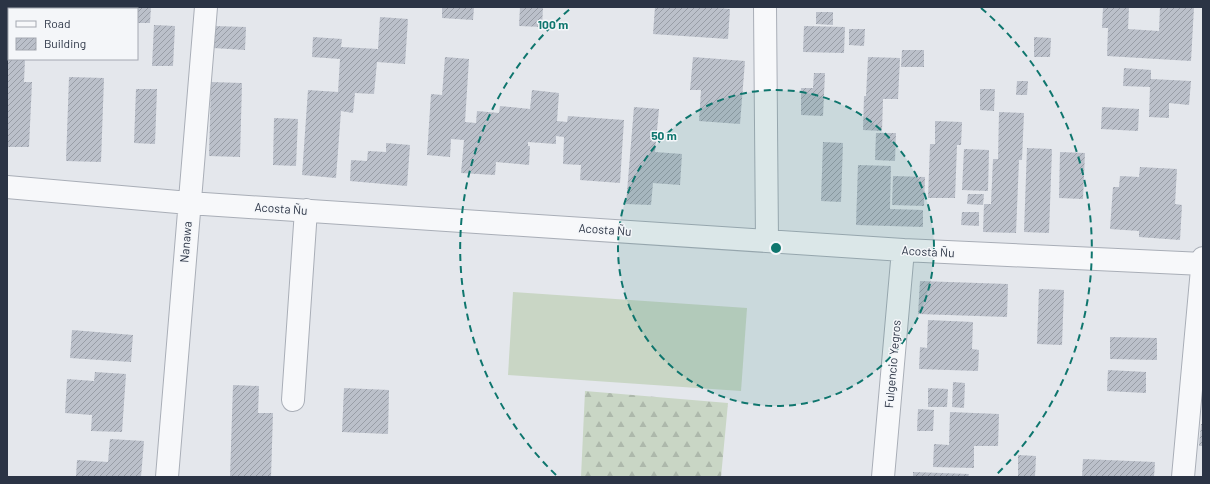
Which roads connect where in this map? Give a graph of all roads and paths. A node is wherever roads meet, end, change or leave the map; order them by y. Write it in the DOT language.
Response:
graph roads {
  1 [pos="206,7"];
  2 [pos="764,7"];
  3 [pos="7,187"];
  4 [pos="189,203"];
  5 [pos="306,210"];
  6 [pos="767,241"];
  7 [pos="903,250"];
  8 [pos="1203,262"];
  9 [pos="293,400"];
  10 [pos="168,477"];
  11 [pos="884,477"];
  12 [pos="1183,477"];
  1 -- 4 [label="street, Nanawa"];
  2 -- 6 [label="street"];
  3 -- 4 [label="street, Acosta Ñu"];
  4 -- 5 [label="street, Acosta Ñu"];
  4 -- 10 [label="street, Nanawa"];
  5 -- 6 [label="street, Acosta Ñu"];
  5 -- 9 [label="street"];
  6 -- 7 [label="street, Acosta Ñu"];
  7 -- 8 [label="street, Acosta Ñu"];
  7 -- 11 [label="street, Fulgencio Yegros"];
  8 -- 12 [label="street"];
}
